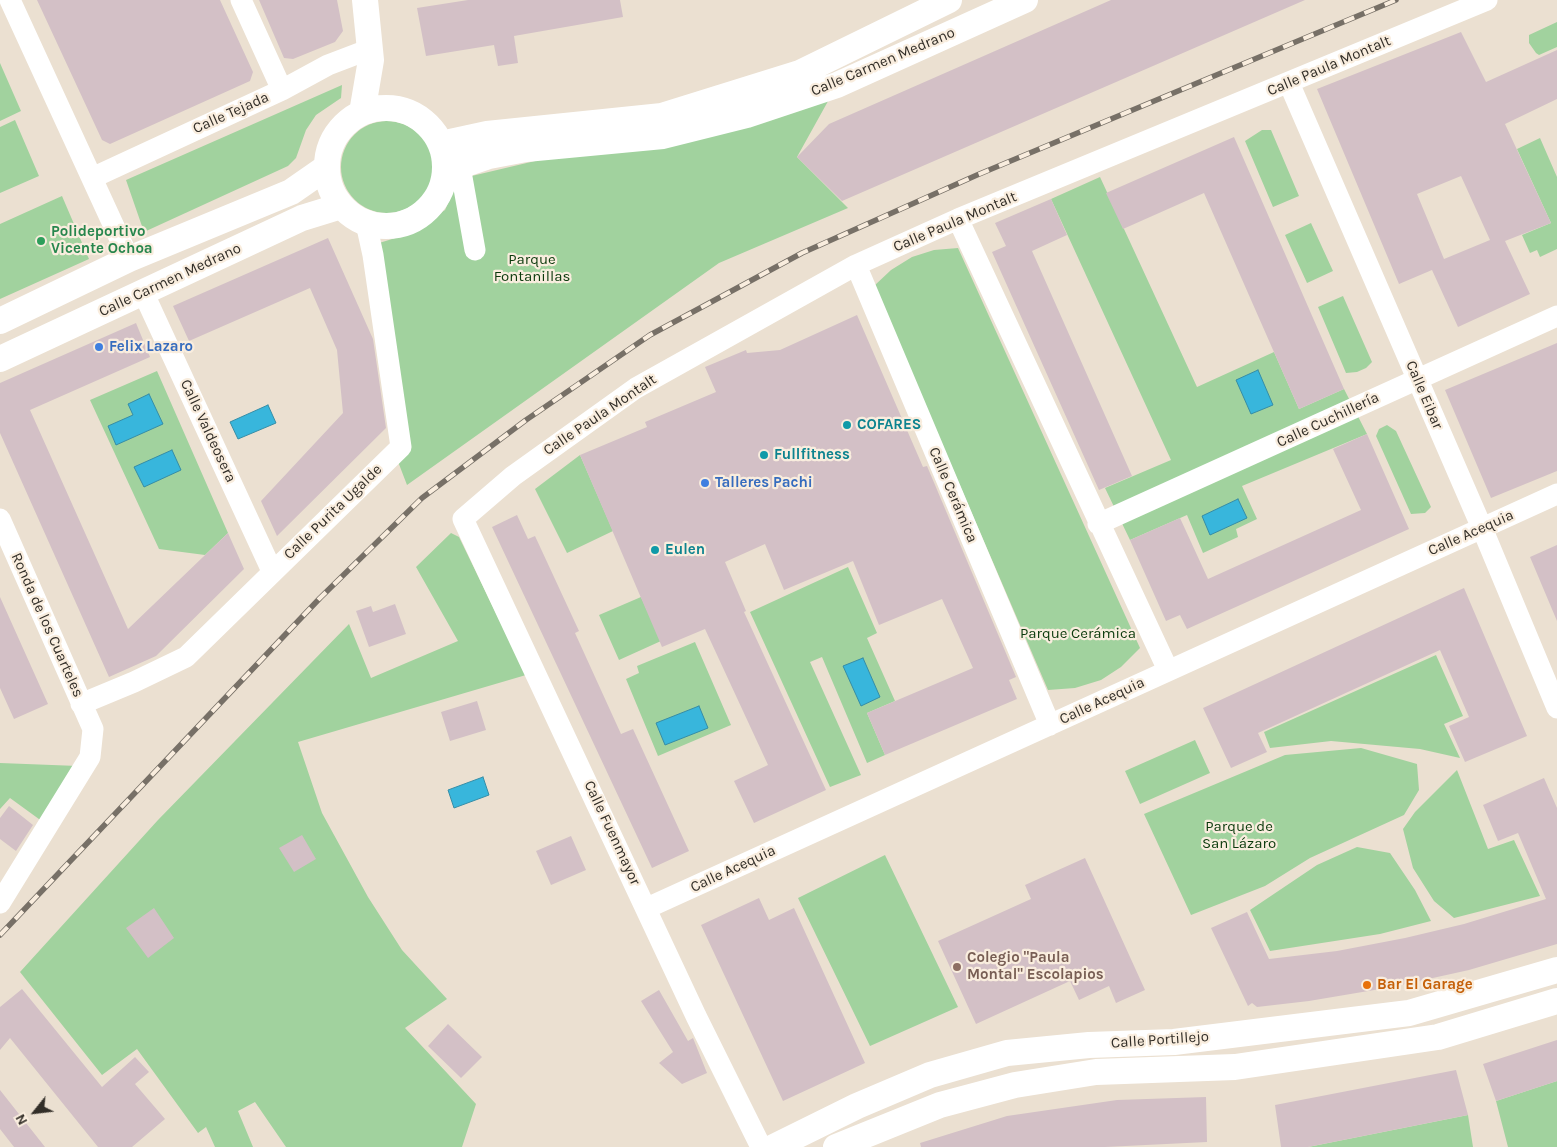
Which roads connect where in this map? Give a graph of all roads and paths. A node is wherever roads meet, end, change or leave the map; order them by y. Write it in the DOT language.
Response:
graph roads {
  1 [pos="10,0"];
  2 [pos="241,0"];
  3 [pos="365,0"];
  4 [pos="949,0"];
  5 [pos="1025,0"];
  6 [pos="1487,0"];
  7 [pos="371,54"];
  8 [pos="1289,83"];
  9 [pos="282,90"];
  10 [pos="404,111"];
  11 [pos="362,113"];
  12 [pos="441,144"];
  13 [pos="327,167"];
  14 [pos="452,168"];
  15 [pos="92,178"];
  16 [pos="341,206"];
  17 [pos="958,219"];
  18 [pos="366,223"];
  19 [pos="475,250"];
  20 [pos="129,259"];
  21 [pos="856,265"];
  22 [pos="143,292"];
  23 [pos="1557,316"];
  24 [pos="0,321"];
  25 [pos="0,359"];
  26 [pos="1417,379"];
  27 [pos="1557,494"];
  28 [pos="0,519"];
  29 [pos="463,519"];
  30 [pos="1098,524"];
  31 [pos="1482,528"];
  32 [pos="272,571"];
  33 [pos="1168,670"];
  34 [pos="81,704"];
  35 [pos="1557,708"];
  36 [pos="1050,725"];
  37 [pos="0,903"];
  38 [pos="647,908"];
  39 [pos="1557,970"];
  40 [pos="1557,1000"];
  41 [pos="761,1147"];
  42 [pos="774,1147"];
  43 [pos="836,1147"];
  1 -- 15 [label="street"];
  2 -- 9 [label="street"];
  3 -- 7 [label="main road"];
  4 -- 12 [label="main road, Calle Carmen Medrano"];
  5 -- 14 [label="main road, Calle Carmen Medrano"];
  6 -- 8 [label="street, Calle Paula Montalt"];
  7 -- 9 [label="street, Calle Tejada"];
  7 -- 10 [label="main road"];
  7 -- 11 [label="main road"];
  8 -- 17 [label="street, Calle Paula Montalt"];
  8 -- 26 [label="street, Calle Eibar"];
  9 -- 15 [label="street, Calle Tejada"];
  10 -- 11 [label="main road"];
  10 -- 12 [label="main road"];
  11 -- 13 [label="main road"];
  12 -- 14 [label="main road"];
  13 -- 16 [label="main road"];
  13 -- 20 [label="main road"];
  14 -- 18 [label="main road"];
  14 -- 19 [label="street"];
  15 -- 20 [label="street"];
  16 -- 18 [label="main road"];
  16 -- 22 [label="main road, Calle Carmen Medrano"];
  17 -- 21 [label="street, Calle Paula Montalt"];
  17 -- 30 [label="street"];
  18 -- 32 [label="street, Calle Purita Ugalde"];
  20 -- 24 [label="main road"];
  21 -- 29 [label="street, Calle Paula Montalt"];
  21 -- 36 [label="street, Calle Cerámica"];
  22 -- 25 [label="main road, Calle Carmen Medrano"];
  22 -- 32 [label="street, Calle Valdeosera"];
  23 -- 26 [label="street, Calle Cuchillería"];
  26 -- 30 [label="street, Calle Cuchillería"];
  26 -- 31 [label="street, Calle Eibar"];
  27 -- 31 [label="street, Calle Acequia"];
  28 -- 34 [label="street, Ronda de los Cuarteles"];
  29 -- 38 [label="street, Calle Fuenmayor"];
  30 -- 33 [label="street"];
  31 -- 33 [label="street, Calle Acequia"];
  31 -- 35 [label="street, Calle Eibar"];
  32 -- 34 [label="street, Calle Purita Ugalde"];
  33 -- 36 [label="street, Calle Acequia"];
  34 -- 37 [label="street, Ronda de los Cuarteles"];
  36 -- 38 [label="street, Calle Acequia"];
  38 -- 41 [label="street, Calle Fuenmayor"];
  39 -- 42 [label="main road, Calle Portillejo"];
  40 -- 43 [label="main road, Calle Portillejo"];
}
